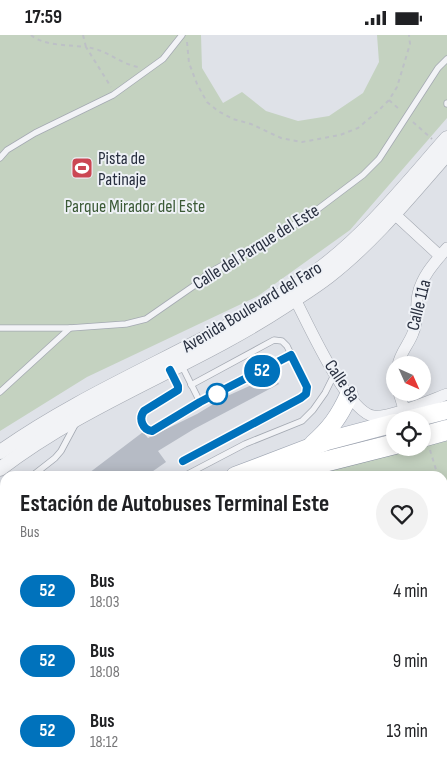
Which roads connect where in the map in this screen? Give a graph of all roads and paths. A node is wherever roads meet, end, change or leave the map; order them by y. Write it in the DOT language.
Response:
graph roads {
  1 [pos="31,35"];
  2 [pos="83,35"];
  3 [pos="409,35"];
  4 [pos="184,37"];
  5 [pos="86,47"];
  6 [pos="447,59"];
  7 [pos="155,65"];
  8 [pos="113,95"];
  9 [pos="388,100"];
  10 [pos="407,117"];
  11 [pos="445,146"];
  12 [pos="0,158"];
  13 [pos="390,209"];
  14 [pos="444,252"];
  15 [pos="295,299"];
  16 [pos="70,327"];
  17 [pos="0,328"];
  18 [pos="291,355"];
  19 [pos="402,356"];
  20 [pos="175,367"];
  21 [pos="334,375"];
  22 [pos="192,385"];
  23 [pos="0,392"];
  24 [pos="447,394"];
  25 [pos="349,395"];
  26 [pos="200,402"];
  27 [pos="447,409"];
  28 [pos="415,411"];
  29 [pos="431,412"];
  30 [pos="78,419"];
  31 [pos="386,420"];
  32 [pos="375,422"];
  33 [pos="447,430"];
  34 [pos="431,434"];
  35 [pos="386,446"];
  36 [pos="309,448"];
  37 [pos="0,452"];
  38 [pos="431,456"];
  39 [pos="183,461"];
  40 [pos="0,469"];
  41 [pos="39,471"];
  42 [pos="194,471"];
  43 [pos="248,471"];
  44 [pos="297,471"];
  45 [pos="436,471"];
  1 -- 5 [label="path"];
  2 -- 5 [label="path"];
  3 -- 9 [label="path"];
  4 -- 7 [label="lane"];
  4 -- 9 [label="path"];
  5 -- 7 [label="path"];
  5 -- 8 [label="path"];
  6 -- 10 [label="lane, Calle del Parque del Este"];
  7 -- 8 [label="lane"];
  8 -- 12 [label="lane"];
  9 -- 10 [label="path"];
  10 -- 11 [label="path"];
  10 -- 16 [label="lane, Calle del Parque del Este"];
  11 -- 13 [label="street, Avenida Boulevard del Faro"];
  13 -- 14 [label="street"];
  13 -- 15 [label="street, Avenida Boulevard del Faro"];
  13 -- 37 [label="street, Avenida Boulevard del Faro"];
  14 -- 19 [label="street, Calle 11a"];
  15 -- 20 [label="street, Avenida Boulevard del Faro"];
  15 -- 21 [label="street, Calle 8a"];
  16 -- 17 [label="lane, Calle del Parque del Este"];
  16 -- 23 [label="lane"];
  18 -- 22 [label="lane"];
  18 -- 26 [label="lane"];
  18 -- 39 [label="lane"];
  20 -- 22 [label="lane"];
  20 -- 26 [label="lane"];
  20 -- 30 [label="street, Avenida Boulevard del Faro"];
  21 -- 25 [label="street, Calle 8a"];
  21 -- 42 [label="lane"];
  22 -- 26 [label="lane"];
  24 -- 28 [label="street"];
  25 -- 32 [label="street, Calle 8a"];
  25 -- 36 [label="main road"];
  27 -- 29 [label="main road"];
  30 -- 40 [label="street, Avenida Boulevard del Faro"];
  30 -- 41 [label="lane"];
  31 -- 32 [label="main road"];
  32 -- 36 [label="main road"];
  33 -- 34 [label="highway"];
  35 -- 44 [label="highway"];
  36 -- 43 [label="main road"];
  38 -- 45 [label="path"];
}
